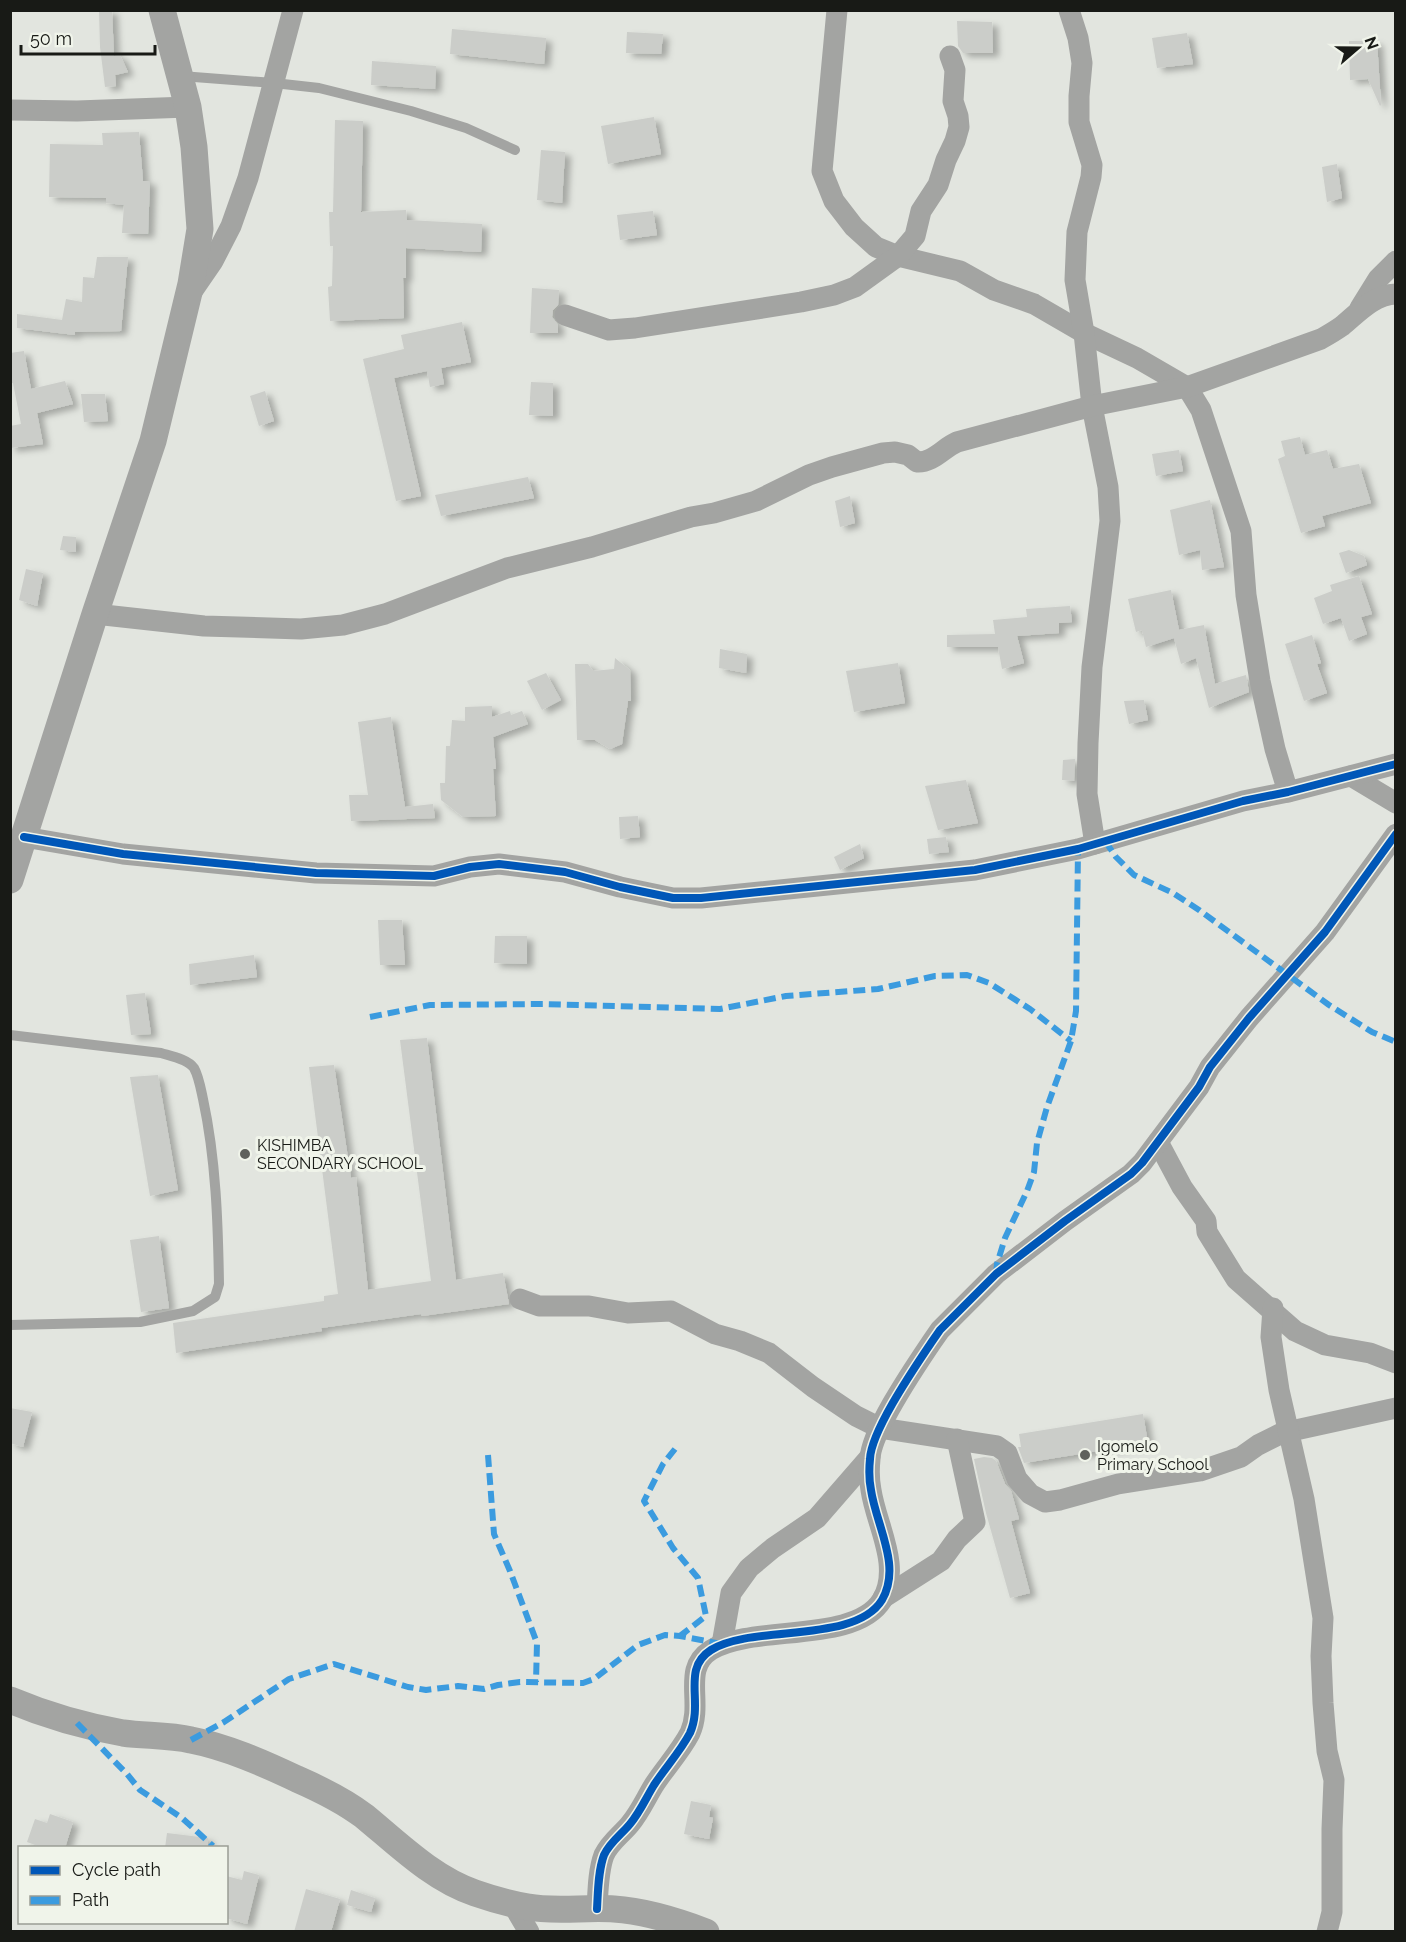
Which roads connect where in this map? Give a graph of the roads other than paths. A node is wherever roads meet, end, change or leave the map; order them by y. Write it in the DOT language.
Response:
graph roads {
  1 [pos="162,10"];
  2 [pos="293,10"];
  3 [pos="837,10"];
  4 [pos="1069,10"];
  5 [pos="950,56"];
  6 [pos="180,76"];
  7 [pos="274,83"];
  8 [pos="188,107"];
  9 [pos="10,110"];
  10 [pos="515,150"];
  11 [pos="898,256"];
  12 [pos="1395,261"];
  13 [pos="1395,294"];
  14 [pos="189,295"];
  15 [pos="1358,311"];
  16 [pos="565,315"];
  17 [pos="1084,333"];
  18 [pos="1187,387"];
  19 [pos="1092,405"];
  20 [pos="95,614"];
  21 [pos="1395,764"];
  22 [pos="1351,776"];
  23 [pos="1288,792"];
  24 [pos="1395,803"];
  25 [pos="1395,834"];
  26 [pos="24,837"];
  27 [pos="1095,844"];
  28 [pos="10,880"];
  29 [pos="10,1035"];
  30 [pos="1158,1142"];
  31 [pos="520,1299"];
  32 [pos="1273,1309"];
  33 [pos="10,1325"];
  34 [pos="1395,1363"];
  35 [pos="1395,1408"];
  36 [pos="880,1428"];
  37 [pos="1287,1432"];
  38 [pos="957,1439"];
  39 [pos="870,1457"];
  40 [pos="883,1598"];
  41 [pos="722,1644"];
  42 [pos="10,1700"];
  43 [pos="512,1903"];
  44 [pos="597,1909"];
  45 [pos="529,1932"];
  46 [pos="706,1932"];
  47 [pos="1327,1932"];
  1 -- 6 [label="street"];
  2 -- 7 [label="street"];
  3 -- 11 [label="street"];
  4 -- 17 [label="street"];
  5 -- 11 [label="street"];
  6 -- 7 [label="lane"];
  6 -- 8 [label="street"];
  7 -- 10 [label="lane"];
  7 -- 14 [label="street"];
  8 -- 9 [label="street"];
  8 -- 14 [label="street"];
  11 -- 16 [label="street"];
  11 -- 17 [label="street"];
  12 -- 15 [label="street"];
  13 -- 15 [label="street"];
  14 -- 20 [label="street"];
  15 -- 18 [label="street"];
  17 -- 18 [label="street"];
  17 -- 19 [label="street"];
  18 -- 19 [label="street"];
  18 -- 23 [label="street"];
  19 -- 20 [label="street"];
  19 -- 27 [label="street"];
  20 -- 26 [label="street"];
  21 -- 22 [label="street"];
  22 -- 23 [label="street"];
  22 -- 24 [label="street"];
  23 -- 27 [label="street"];
  25 -- 30 [label="street"];
  26 -- 27 [label="street"];
  26 -- 28 [label="street"];
  29 -- 33 [label="lane"];
  30 -- 32 [label="street"];
  30 -- 36 [label="street"];
  31 -- 36 [label="street"];
  32 -- 34 [label="street"];
  32 -- 37 [label="street"];
  35 -- 37 [label="street"];
  36 -- 38 [label="street"];
  36 -- 39 [label="street"];
  37 -- 38 [label="street"];
  37 -- 47 [label="street"];
  38 -- 40 [label="street"];
  39 -- 40 [label="street"];
  39 -- 41 [label="street"];
  40 -- 41 [label="street"];
  41 -- 44 [label="street"];
  42 -- 43 [label="street"];
  43 -- 44 [label="street"];
  43 -- 45 [label="street"];
  44 -- 46 [label="street"];
}
